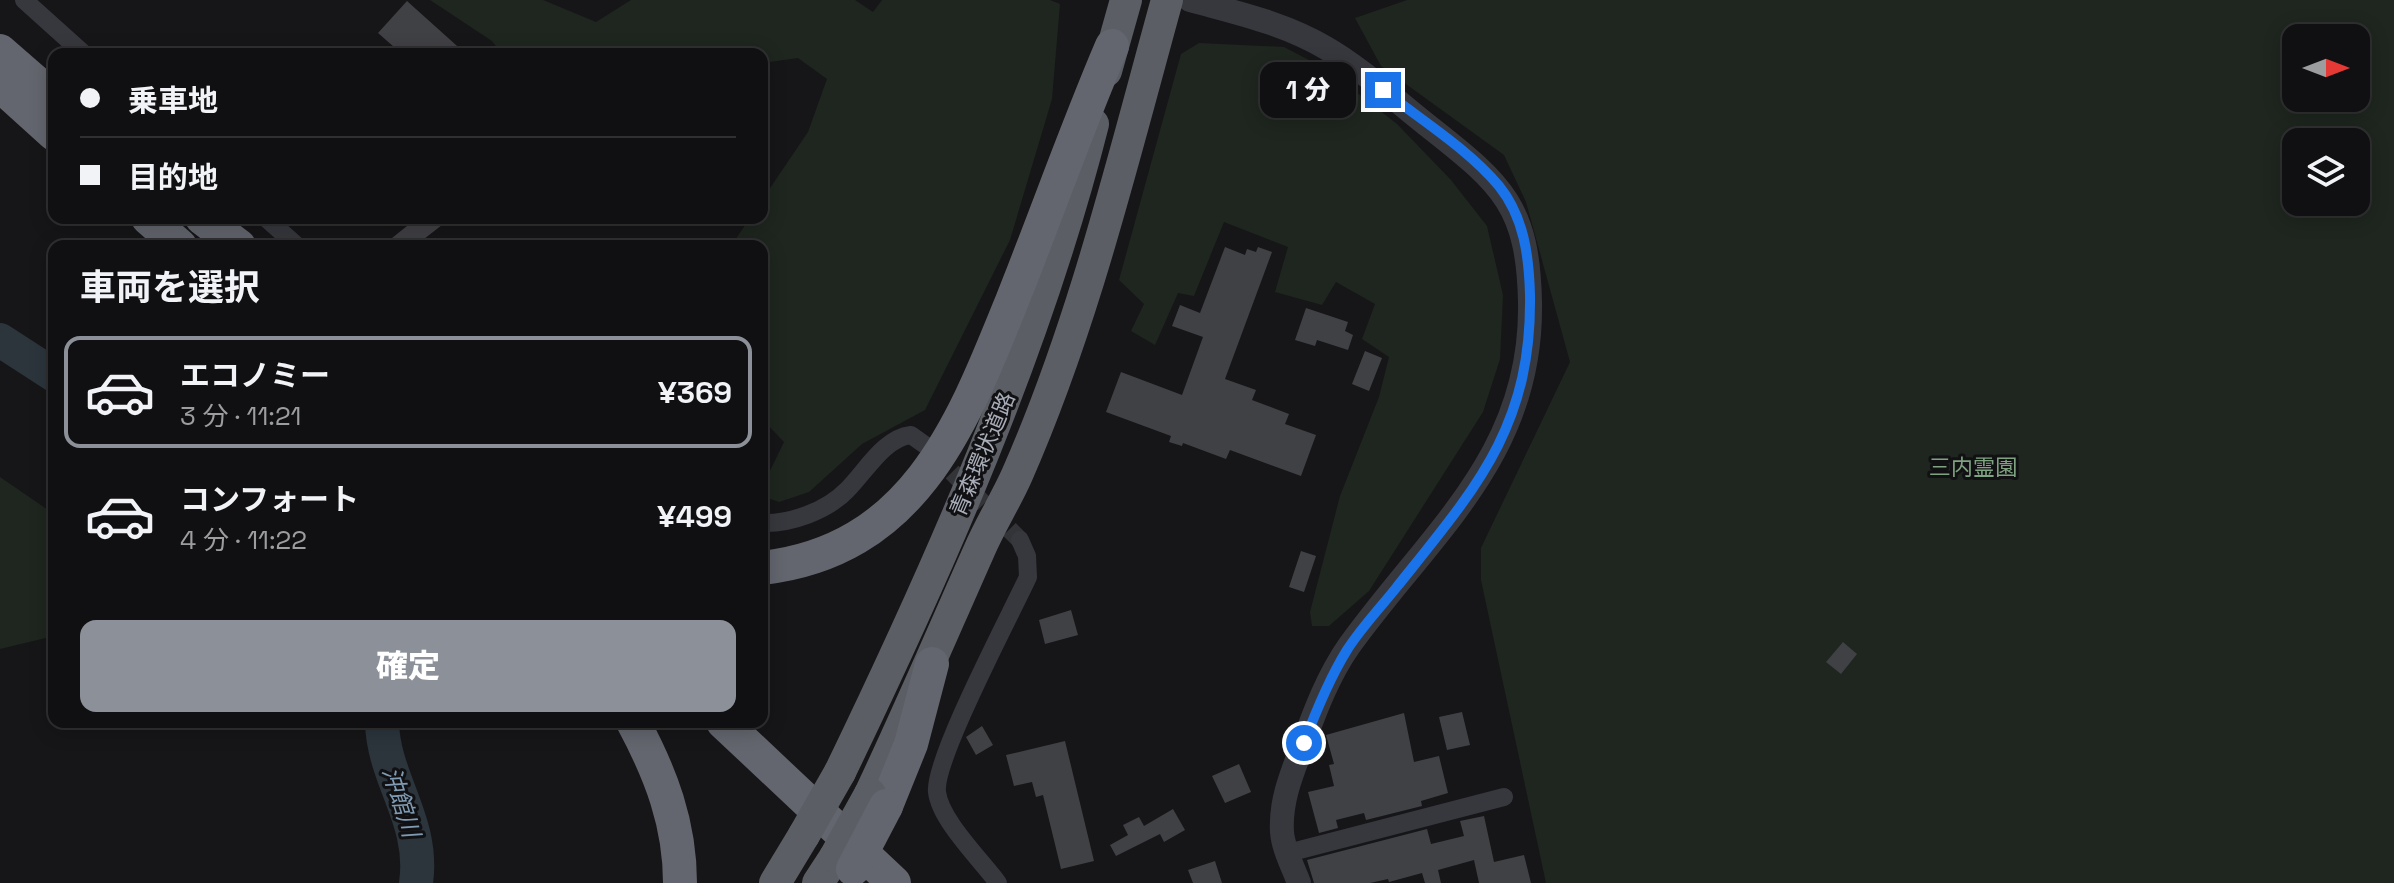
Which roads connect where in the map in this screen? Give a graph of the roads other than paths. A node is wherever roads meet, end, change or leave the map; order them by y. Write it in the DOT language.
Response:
graph roads {
  1 [pos="24,0"];
  2 [pos="1126,0"];
  3 [pos="1167,0"];
  4 [pos="1190,0"];
  5 [pos="1249,9"];
  6 [pos="1112,46"];
  7 [pos="77,48"];
  8 [pos="0,51"];
  9 [pos="0,85"];
  10 [pos="48,93"];
  11 [pos="48,129"];
  12 [pos="155,224"];
  13 [pos="196,224"];
  14 [pos="210,224"];
  15 [pos="273,224"];
  16 [pos="173,240"];
  17 [pos="213,240"];
  18 [pos="231,240"];
  19 [pos="290,240"];
  20 [pos="925,445"];
  21 [pos="768,523"];
  22 [pos="1020,540"];
  23 [pos="768,567"];
  24 [pos="932,664"];
  25 [pos="636,728"];
  26 [pos="729,728"];
  27 [pos="762,728"];
  28 [pos="1504,797"];
  29 [pos="1288,853"];
  30 [pos="838,873"];
  31 [pos="680,883"];
  32 [pos="775,883"];
  33 [pos="894,883"];
  34 [pos="922,883"];
  35 [pos="998,883"];
  36 [pos="1299,883"];
  1 -- 7 [label="street"];
  2 -- 6 [label="highway, 青森環状道路"];
  3 -- 24 [label="highway, 青森環状道路"];
  4 -- 5 [label="street"];
  5 -- 29 [label="street"];
  6 -- 23 [label="highway"];
  6 -- 32 [label="highway, 青森環状道路, bridge"];
  8 -- 10 [label="highway"];
  9 -- 11 [label="highway"];
  12 -- 16 [label="highway"];
  13 -- 17 [label="highway"];
  14 -- 18 [label="highway"];
  15 -- 19 [label="street"];
  20 -- 21 [label="street"];
  22 -- 35 [label="street"];
  24 -- 30 [label="highway, bridge"];
  25 -- 31 [label="highway"];
  26 -- 33 [label="highway"];
  27 -- 34 [label="highway"];
  28 -- 29 [label="street"];
  29 -- 36 [label="street"];
}
